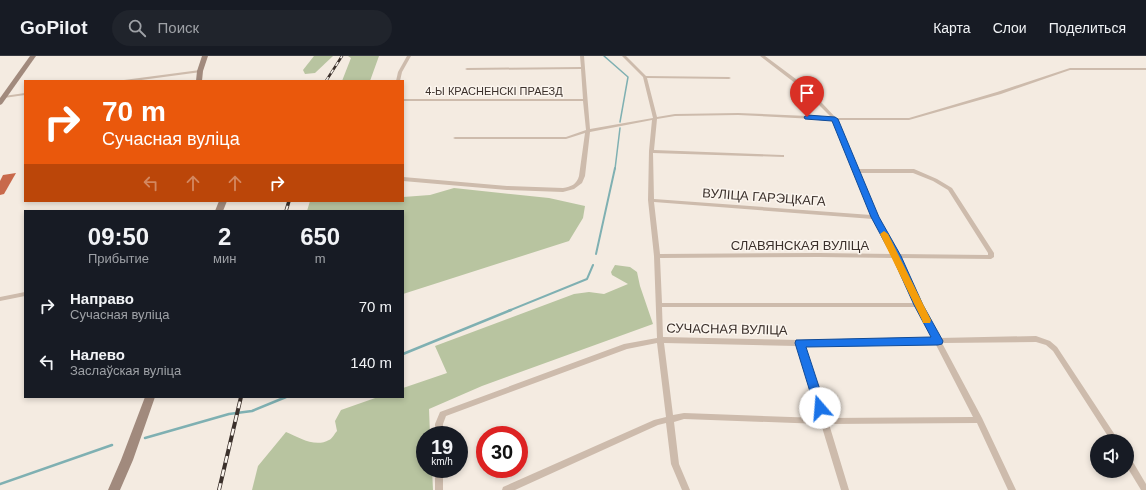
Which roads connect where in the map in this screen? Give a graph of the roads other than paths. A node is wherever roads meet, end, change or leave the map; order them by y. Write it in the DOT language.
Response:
graph roads {
  1 [pos="33,56"];
  2 [pos="205,56"];
  3 [pos="408,56"];
  4 [pos="582,56"];
  5 [pos="624,56"];
  6 [pos="762,56"];
  7 [pos="583,68"];
  8 [pos="467,69"];
  9 [pos="1146,69"];
  10 [pos="200,72"];
  11 [pos="645,77"];
  12 [pos="729,78"];
  13 [pos="128,80"];
  14 [pos="200,80"];
  15 [pos="398,80"];
  16 [pos="24,94"];
  17 [pos="4,97"];
  18 [pos="404,100"];
  19 [pos="584,100"];
  20 [pos="0,103"];
  21 [pos="655,118"];
  22 [pos="835,119"];
  23 [pos="588,132"];
  24 [pos="455,138"];
  25 [pos="652,151"];
  26 [pos="782,156"];
  27 [pos="857,171"];
  28 [pos="404,179"];
  29 [pos="651,200"];
  30 [pos="875,217"];
  31 [pos="657,256"];
  32 [pos="896,256"];
  33 [pos="24,294"];
  34 [pos="0,299"];
  35 [pos="659,305"];
  36 [pos="918,305"];
  37 [pos="660,340"];
  38 [pos="938,341"];
  39 [pos="800,343"];
  40 [pos="150,398"];
  41 [pos="671,418"];
  42 [pos="979,420"];
  43 [pos="824,421"];
  44 [pos="439,426"];
  45 [pos="1110,434"];
  46 [pos="1134,472"];
  47 [pos="439,478"];
  48 [pos="114,490"];
  49 [pos="439,490"];
  50 [pos="506,490"];
  51 [pos="686,490"];
  52 [pos="845,490"];
  53 [pos="1012,490"];
  54 [pos="1145,490"];
  1 -- 17 [label="street"];
  2 -- 10 [label="street"];
  3 -- 15 [label="street"];
  4 -- 7 [label="street"];
  5 -- 11 [label="street"];
  6 -- 22 [label="street"];
  7 -- 8 [label="street"];
  7 -- 19 [label="street"];
  9 -- 22 [label="street"];
  10 -- 13 [label="street"];
  10 -- 14 [label="street"];
  11 -- 12 [label="street"];
  11 -- 21 [label="street"];
  16 -- 17 [label="street"];
  17 -- 20 [label="street"];
  18 -- 19 [label="street, 4-Ы КРАСНЕНСКІ ПРАЕЗД"];
  19 -- 23 [label="street"];
  21 -- 22 [label="street"];
  21 -- 23 [label="street"];
  21 -- 25 [label="street"];
  22 -- 27 [label="street"];
  23 -- 24 [label="street"];
  23 -- 28 [label="street"];
  25 -- 26 [label="street"];
  25 -- 29 [label="street"];
  27 -- 30 [label="street"];
  27 -- 32 [label="street, СЛАВЯНСКАЯ ВУЛІЦА"];
  29 -- 30 [label="street, ВУЛІЦА ГАРЭЦКАГА"];
  29 -- 31 [label="street"];
  30 -- 32 [label="street"];
  31 -- 32 [label="street, СЛАВЯНСКАЯ ВУЛІЦА"];
  31 -- 35 [label="street"];
  32 -- 36 [label="street"];
  33 -- 34 [label="street"];
  35 -- 36 [label="street, СУЧАСНАЯ ВУЛІЦА"];
  35 -- 37 [label="street"];
  36 -- 38 [label="street"];
  37 -- 39 [label="street, СУЧАСНАЯ ВУЛІЦА"];
  37 -- 41 [label="street"];
  37 -- 44 [label="street, СУЧАСНАЯ ВУЛІЦА"];
  38 -- 39 [label="street, СУЧАСНАЯ ВУЛІЦА"];
  38 -- 42 [label="street"];
  38 -- 45 [label="street, СУЧАСНАЯ ВУЛІЦА"];
  39 -- 43 [label="street"];
  40 -- 48 [label="street"];
  41 -- 43 [label="street"];
  41 -- 50 [label="street"];
  41 -- 51 [label="street"];
  42 -- 43 [label="street"];
  42 -- 53 [label="street"];
  43 -- 52 [label="street"];
  46 -- 54 [label="street"];
  47 -- 49 [label="street"];
}
